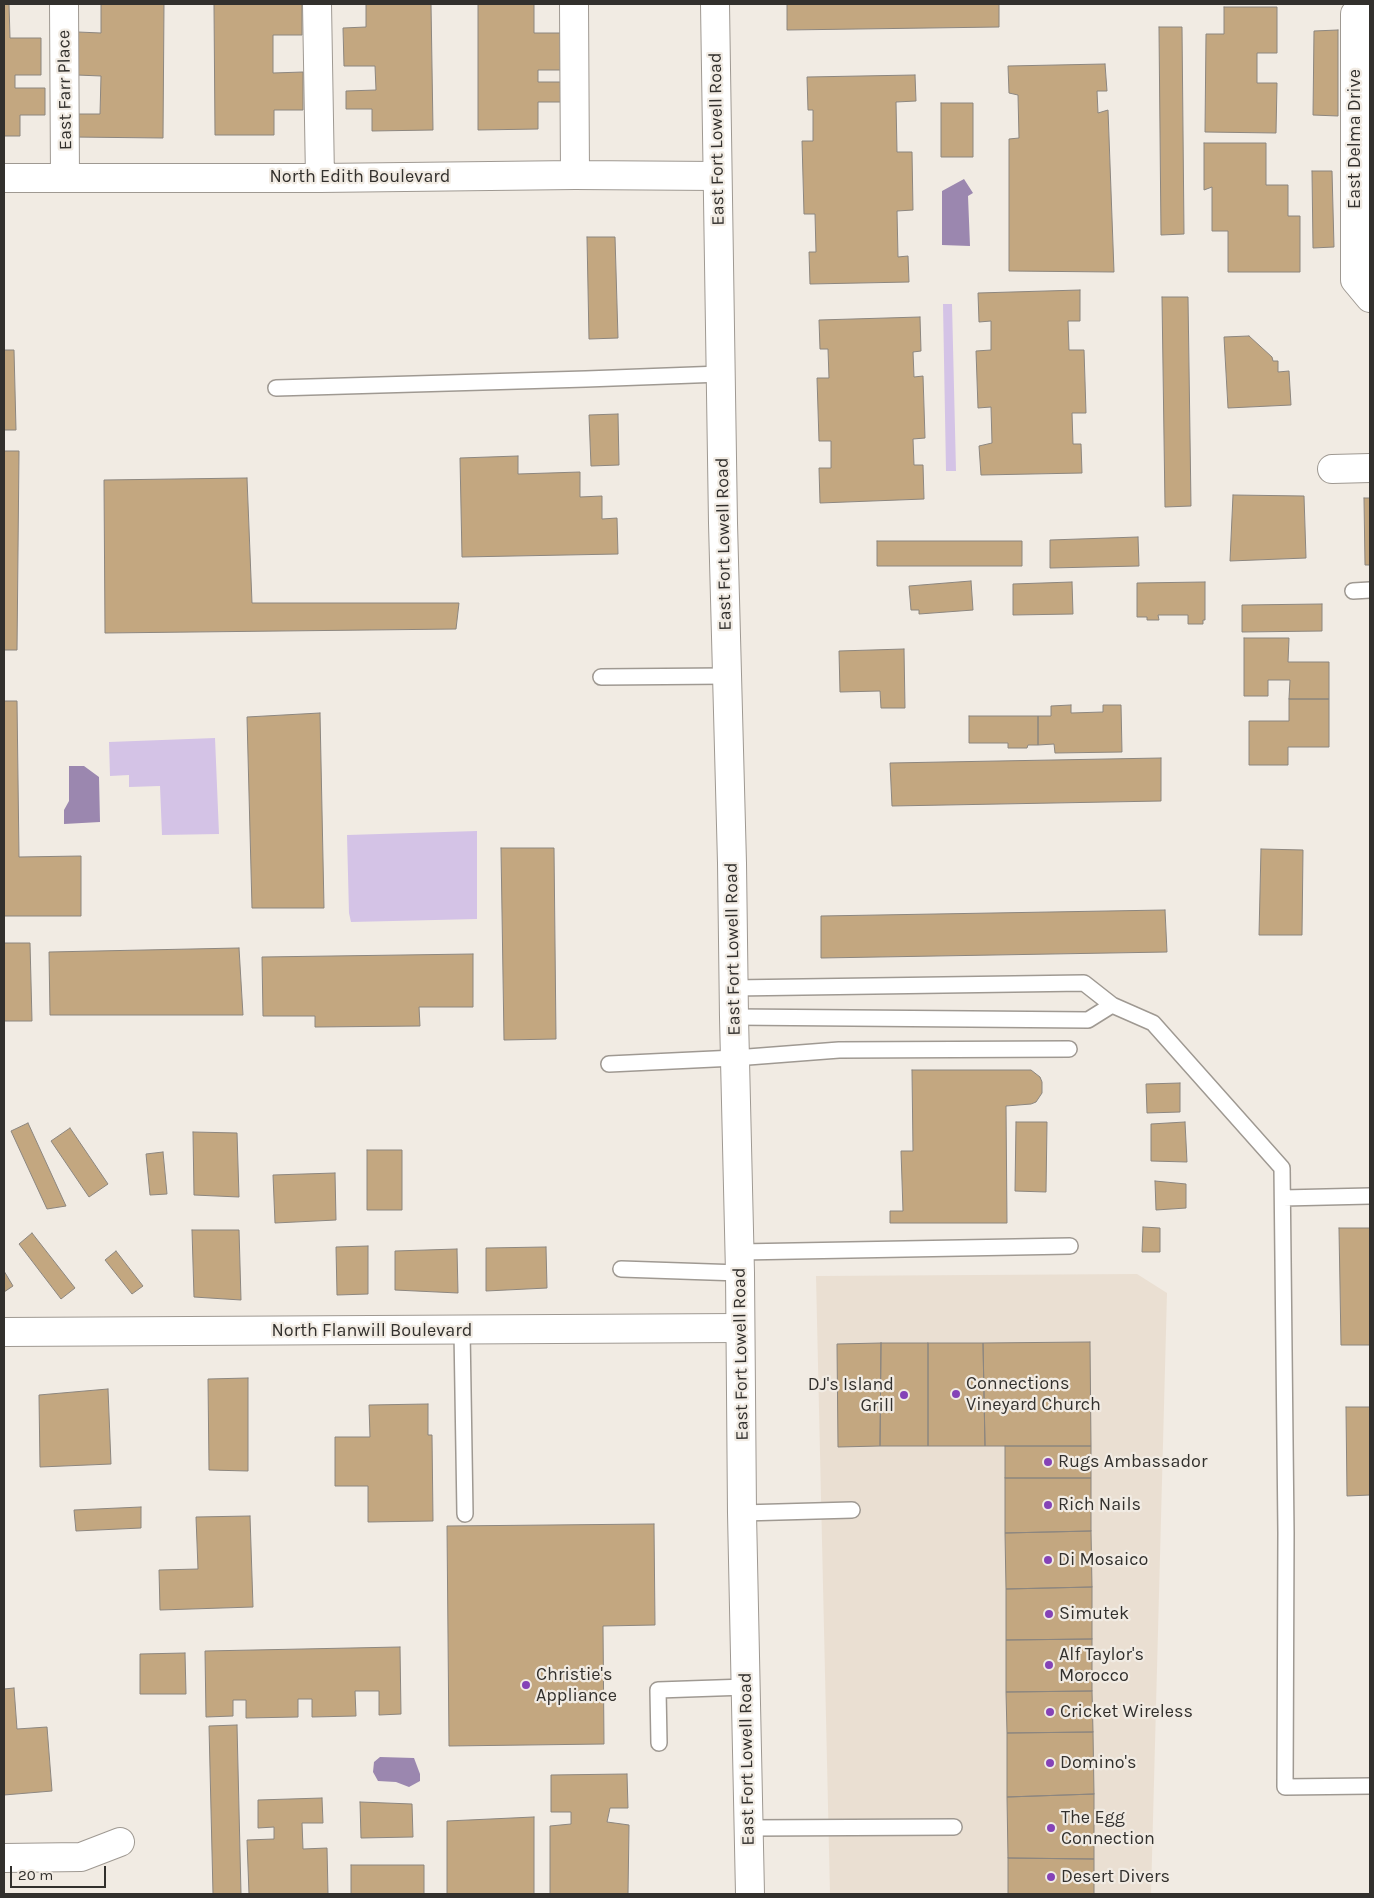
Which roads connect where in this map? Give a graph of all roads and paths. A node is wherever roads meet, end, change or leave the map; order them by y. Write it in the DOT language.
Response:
graph roads {
  1 [pos="64,4"];
  2 [pos="318,4"];
  3 [pos="574,4"];
  4 [pos="715,4"];
  5 [pos="1370,14"];
  6 [pos="576,175"];
  7 [pos="717,176"];
  8 [pos="65,177"];
  9 [pos="4,178"];
  10 [pos="320,178"];
  11 [pos="1362,289"];
  12 [pos="721,374"];
  13 [pos="276,388"];
  14 [pos="1370,468"];
  15 [pos="1332,469"];
  16 [pos="1370,590"];
  17 [pos="1352,591"];
  18 [pos="727,676"];
  19 [pos="600,677"];
  20 [pos="733,988"];
  21 [pos="1112,1005"];
  22 [pos="734,1017"];
  23 [pos="1069,1049"];
  24 [pos="735,1058"];
  25 [pos="609,1064"];
  26 [pos="1370,1196"];
  27 [pos="1283,1198"];
  28 [pos="1070,1246"];
  29 [pos="740,1263"];
  30 [pos="621,1269"];
  31 [pos="740,1328"];
  32 [pos="462,1330"];
  33 [pos="4,1332"];
  34 [pos="852,1510"];
  35 [pos="742,1513"];
  36 [pos="465,1514"];
  37 [pos="746,1687"];
  38 [pos="659,1743"];
  39 [pos="1370,1786"];
  40 [pos="954,1827"];
  41 [pos="749,1828"];
  42 [pos="120,1842"];
  43 [pos="4,1858"];
  44 [pos="750,1894"];
  1 -- 8 [label="street, East Farr Place"];
  2 -- 10 [label="street"];
  3 -- 6 [label="street"];
  4 -- 7 [label="street, East Fort Lowell Road"];
  5 -- 11 [label="street, East Delma Drive"];
  6 -- 7 [label="street, North Edith Boulevard"];
  6 -- 10 [label="street, North Edith Boulevard"];
  7 -- 12 [label="street, East Fort Lowell Road"];
  8 -- 9 [label="street, North Edith Boulevard"];
  8 -- 10 [label="street, North Edith Boulevard"];
  12 -- 13 [label="lane"];
  12 -- 18 [label="street, East Fort Lowell Road"];
  14 -- 15 [label="street"];
  16 -- 17 [label="lane"];
  18 -- 19 [label="lane"];
  18 -- 20 [label="street, East Fort Lowell Road"];
  20 -- 21 [label="lane"];
  20 -- 22 [label="street, East Fort Lowell Road"];
  21 -- 22 [label="lane"];
  21 -- 27 [label="lane"];
  22 -- 24 [label="street, East Fort Lowell Road"];
  23 -- 24 [label="lane"];
  24 -- 25 [label="lane"];
  24 -- 29 [label="street, East Fort Lowell Road"];
  26 -- 27 [label="lane"];
  27 -- 39 [label="lane"];
  28 -- 29 [label="lane"];
  29 -- 30 [label="lane"];
  29 -- 31 [label="street, East Fort Lowell Road"];
  31 -- 32 [label="street, North Flanwill Boulevard"];
  31 -- 35 [label="street, East Fort Lowell Road"];
  32 -- 33 [label="street, North Flanwill Boulevard"];
  32 -- 36 [label="lane"];
  34 -- 35 [label="lane"];
  35 -- 37 [label="street, East Fort Lowell Road"];
  37 -- 38 [label="lane"];
  37 -- 41 [label="street, East Fort Lowell Road"];
  40 -- 41 [label="lane"];
  41 -- 44 [label="street, East Fort Lowell Road"];
  42 -- 43 [label="street"];
}
